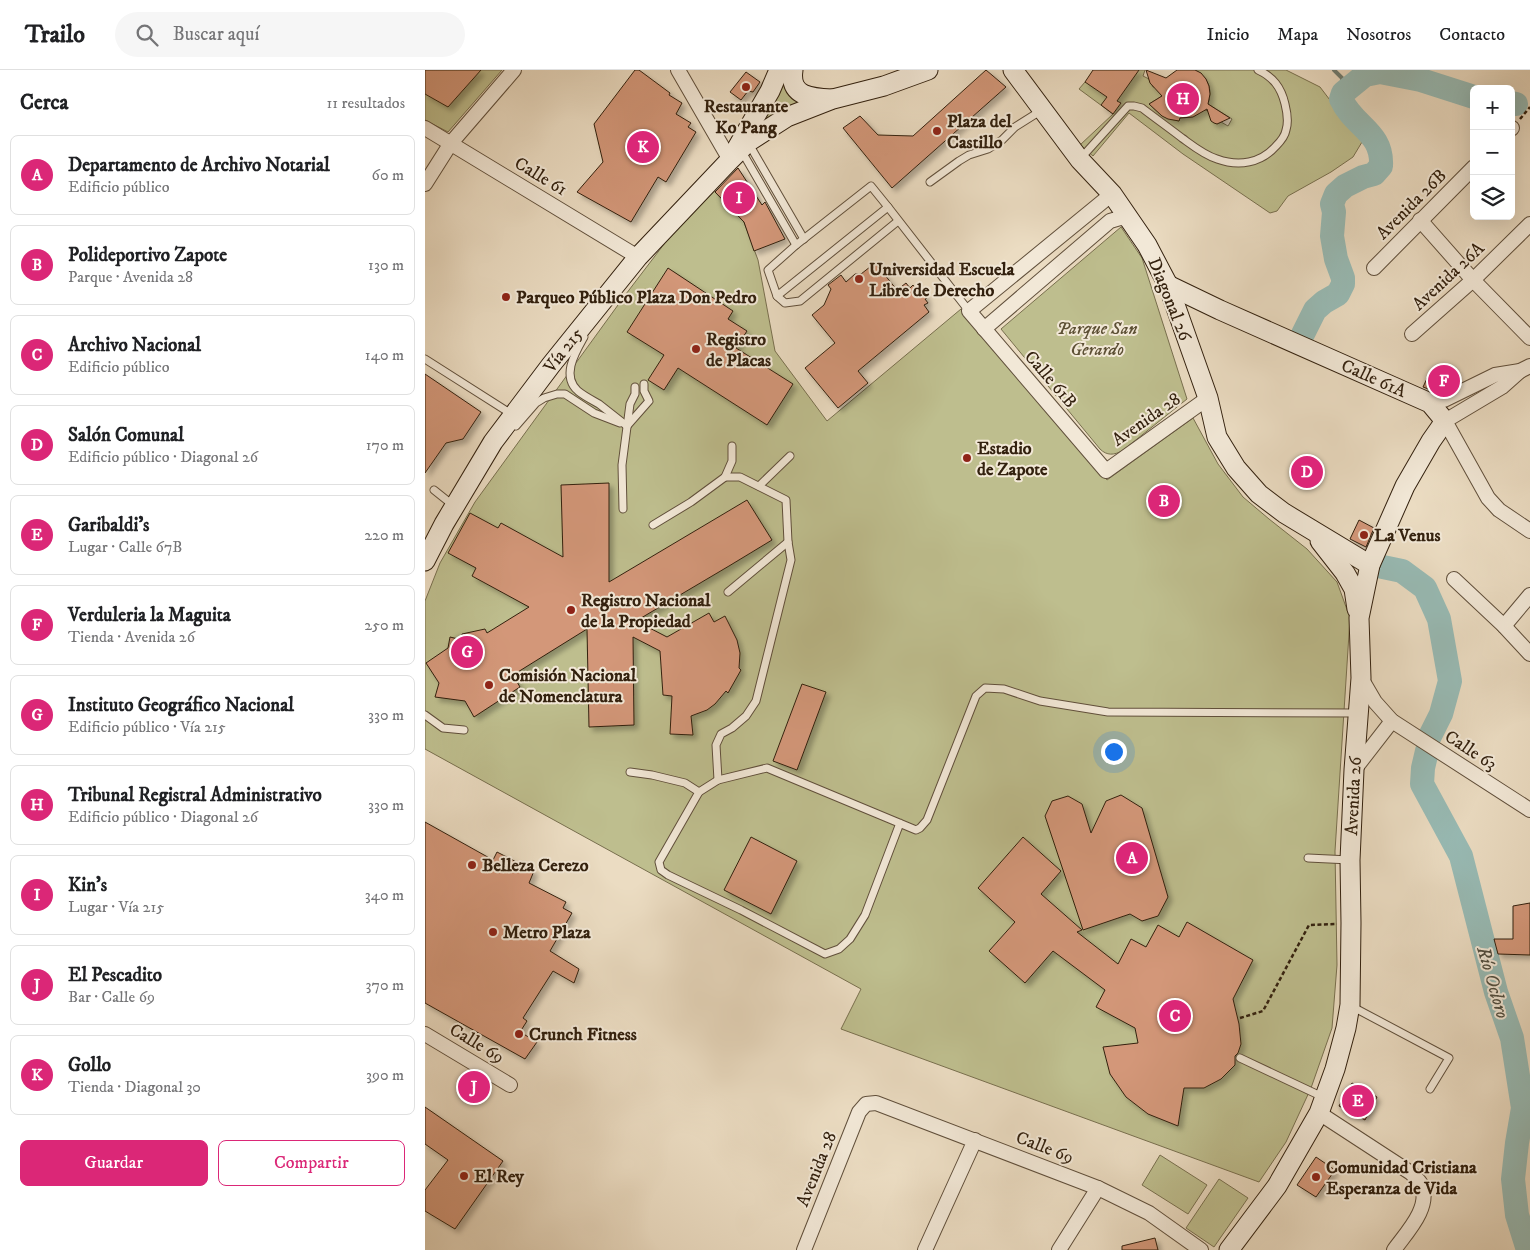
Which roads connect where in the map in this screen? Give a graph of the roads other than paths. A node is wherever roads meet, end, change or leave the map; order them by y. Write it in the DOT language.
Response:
graph roads {
  1 [pos="514,70"];
  2 [pos="678,70"];
  3 [pos="779,70"];
  4 [pos="793,70"];
  5 [pos="927,70"];
  6 [pos="1013,70"];
  7 [pos="1258,70"];
  8 [pos="833,99"];
  9 [pos="1042,110"];
  10 [pos="425,128"];
  11 [pos="451,143"];
  12 [pos="740,151"];
  13 [pos="1080,160"];
  14 [pos="1470,171"];
  15 [pos="931,182"];
  16 [pos="425,184"];
  17 [pos="1112,194"];
  18 [pos="888,207"];
  19 [pos="1130,219"];
  20 [pos="1421,220"];
  21 [pos="898,221"];
  22 [pos="1530,224"];
  23 [pos="803,239"];
  24 [pos="796,245"];
  25 [pos="638,257"];
  26 [pos="1374,268"];
  27 [pos="1473,280"];
  28 [pos="1168,285"];
  29 [pos="605,296"];
  30 [pos="777,296"];
  31 [pos="1221,310"];
  32 [pos="969,311"];
  33 [pos="1182,323"];
  34 [pos="984,329"];
  35 [pos="1412,334"];
  36 [pos="1530,338"];
  37 [pos="425,359"];
  38 [pos="1525,369"];
  39 [pos="644,384"];
  40 [pos="635,387"];
  41 [pos="1208,398"];
  42 [pos="1430,403"];
  43 [pos="513,416"];
  44 [pos="1445,421"];
  45 [pos="627,426"];
  46 [pos="493,442"];
  47 [pos="732,446"];
  48 [pos="790,456"];
  49 [pos="1106,471"];
  50 [pos="725,477"];
  51 [pos="759,486"];
  52 [pos="434,490"];
  53 [pos="454,506"];
  54 [pos="623,510"];
  55 [pos="653,526"];
  56 [pos="1310,529"];
  57 [pos="1530,531"];
  58 [pos="788,542"];
  59 [pos="425,561"];
  60 [pos="1369,565"];
  61 [pos="1454,579"];
  62 [pos="728,592"];
  63 [pos="1530,594"];
  64 [pos="1359,618"];
  65 [pos="1504,626"];
  66 [pos="1530,654"];
  67 [pos="1361,678"];
  68 [pos="1359,713"];
  69 [pos="425,715"];
  70 [pos="1392,721"];
  71 [pos="464,730"];
  72 [pos="1354,770"];
  73 [pos="630,772"];
  74 [pos="718,780"];
  75 [pos="699,792"];
  76 [pos="1530,810"];
  77 [pos="900,823"];
  78 [pos="1308,858"];
  79 [pos="1350,860"];
  80 [pos="1350,1005"];
  81 [pos="425,1034"];
  82 [pos="1239,1058"];
  83 [pos="510,1085"];
  84 [pos="1430,1089"];
  85 [pos="866,1104"];
  86 [pos="1322,1105"];
  87 [pos="975,1140"];
  88 [pos="1098,1188"];
  89 [pos="804,1250"];
  90 [pos="925,1250"];
  91 [pos="1059,1250"];
  92 [pos="1201,1250"];
  93 [pos="1229,1250"];
  94 [pos="1394,1250"];
  1 -- 11 [label="street"];
  2 -- 12 [label="street"];
  3 -- 12 [label="street, Vía 215"];
  4 -- 8 [label="street"];
  5 -- 8 [label="street"];
  6 -- 9 [label="street, Diagonal 26"];
  7 -- 13 [label="lane"];
  8 -- 12 [label="street, Vía 215"];
  9 -- 13 [label="street, Diagonal 26"];
  9 -- 15 [label="lane"];
  10 -- 11 [label="street, Calle 61"];
  11 -- 16 [label="street"];
  11 -- 25 [label="street, Calle 61"];
  12 -- 23 [label="lane"];
  12 -- 24 [label="lane"];
  12 -- 25 [label="street, Vía 215"];
  13 -- 17 [label="street, Diagonal 26"];
  14 -- 20 [label="street, Avenida 26B"];
  17 -- 19 [label="street, Diagonal 26"];
  17 -- 32 [label="street"];
  18 -- 21 [label="lane"];
  18 -- 23 [label="lane"];
  18 -- 30 [label="lane"];
  19 -- 28 [label="street, Diagonal 26"];
  19 -- 34 [label="street"];
  20 -- 26 [label="street, Avenida 26B"];
  20 -- 27 [label="street"];
  21 -- 30 [label="lane"];
  21 -- 32 [label="lane"];
  22 -- 27 [label="street, Avenida 26A"];
  23 -- 24 [label="lane"];
  24 -- 30 [label="lane"];
  25 -- 29 [label="street, Vía 215"];
  27 -- 35 [label="street, Avenida 26A"];
  27 -- 36 [label="street"];
  28 -- 31 [label="street, Calle 61A"];
  28 -- 33 [label="street, Diagonal 26"];
  29 -- 43 [label="street, Vía 215"];
  29 -- 45 [label="lane"];
  31 -- 33 [label="street"];
  31 -- 42 [label="street, Calle 61A"];
  32 -- 34 [label="street, Calle 61B"];
  33 -- 41 [label="street, Diagonal 26"];
  34 -- 49 [label="street, Calle 61B"];
  37 -- 43 [label="lane"];
  38 -- 42 [label="street, Avenida 26"];
  38 -- 44 [label="street, Avenida 26"];
  39 -- 45 [label="lane"];
  40 -- 45 [label="lane"];
  41 -- 49 [label="street, Avenida 28"];
  41 -- 56 [label="street, Diagonal 26"];
  42 -- 44 [label="street, Calle 61A"];
  43 -- 46 [label="street, Vía 215"];
  44 -- 57 [label="street, Calle 61A"];
  44 -- 60 [label="street, Avenida 26"];
  45 -- 46 [label="lane"];
  45 -- 54 [label="lane"];
  46 -- 53 [label="street, Vía 215"];
  47 -- 50 [label="lane"];
  48 -- 51 [label="lane"];
  50 -- 51 [label="lane"];
  50 -- 55 [label="lane"];
  51 -- 58 [label="lane"];
  52 -- 53 [label="lane"];
  53 -- 59 [label="street, Vía 215"];
  56 -- 60 [label="street, Diagonal 26"];
  56 -- 64 [label="street, Diagonal 26"];
  58 -- 62 [label="lane"];
  58 -- 74 [label="lane"];
  60 -- 64 [label="street, Avenida 26"];
  61 -- 65 [label="street"];
  63 -- 65 [label="street"];
  64 -- 67 [label="street, Avenida 26"];
  65 -- 66 [label="street"];
  67 -- 68 [label="street, Avenida 26"];
  67 -- 70 [label="street, Calle 63"];
  68 -- 72 [label="street, Avenida 26"];
  68 -- 77 [label="lane"];
  69 -- 71 [label="lane"];
  70 -- 72 [label="street"];
  70 -- 76 [label="street, Calle 63"];
  72 -- 79 [label="street, Avenida 26"];
  73 -- 75 [label="lane"];
  74 -- 75 [label="lane"];
  74 -- 77 [label="lane"];
  75 -- 77 [label="lane"];
  78 -- 79 [label="lane"];
  79 -- 80 [label="street, Avenida 26"];
  80 -- 84 [label="lane"];
  80 -- 86 [label="street, Avenida 26"];
  81 -- 83 [label="street, Calle 69"];
  82 -- 86 [label="lane"];
  85 -- 87 [label="street, Calle 69"];
  85 -- 89 [label="street, Avenida 28"];
  86 -- 93 [label="street, Avenida 26"];
  86 -- 94 [label="street"];
  87 -- 88 [label="street, Calle 69"];
  87 -- 90 [label="street"];
  88 -- 91 [label="street"];
  88 -- 92 [label="street, Calle 69"];
}
